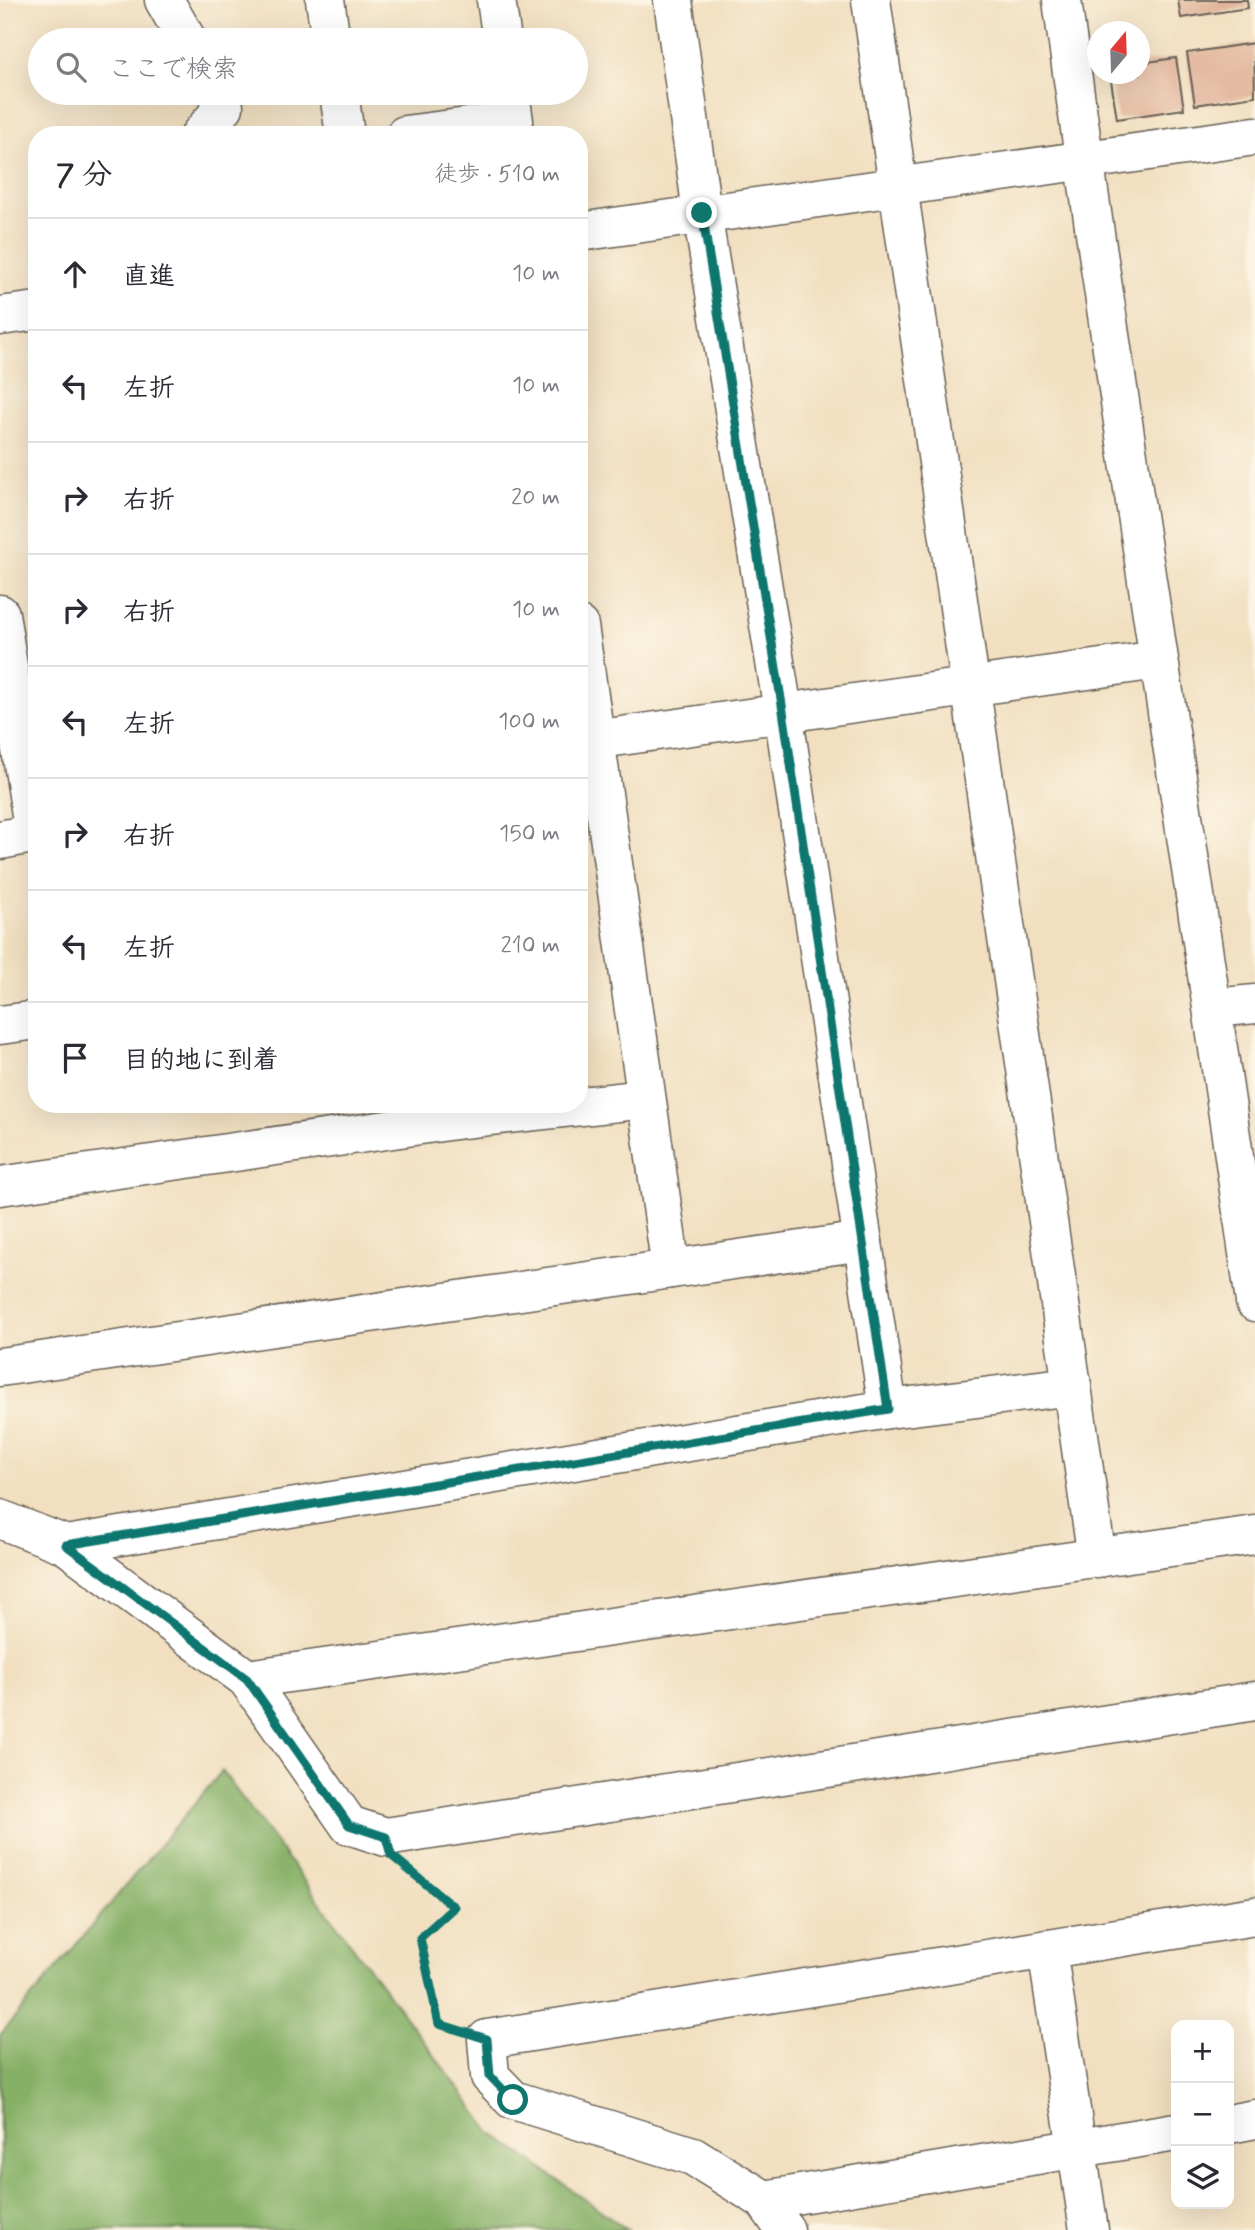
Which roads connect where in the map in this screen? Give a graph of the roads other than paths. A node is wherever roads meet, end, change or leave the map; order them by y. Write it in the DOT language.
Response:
graph roads {
  1 [pos="164,0"];
  2 [pos="326,0"];
  3 [pos="496,0"];
  4 [pos="673,0"];
  5 [pos="872,0"];
  6 [pos="1062,0"];
  7 [pos="180,28"];
  8 [pos="330,28"];
  9 [pos="500,28"];
  10 [pos="223,105"];
  11 [pos="341,105"];
  12 [pos="512,105"];
  13 [pos="208,126"];
  14 [pos="344,126"];
  15 [pos="475,126"];
  16 [pos="1255,136"];
  17 [pos="1084,161"];
  18 [pos="899,186"];
  19 [pos="702,213"];
  20 [pos="588,231"];
  21 [pos="28,312"];
  22 [pos="0,316"];
  23 [pos="0,614"];
  24 [pos="1158,660"];
  25 [pos="970,685"];
  26 [pos="783,711"];
  27 [pos="588,741"];
  28 [pos="588,747"];
  29 [pos="24,836"];
  30 [pos="1255,1004"];
  31 [pos="1214,1008"];
  32 [pos="28,1021"];
  33 [pos="0,1026"];
  34 [pos="646,1099"];
  35 [pos="588,1103"];
  36 [pos="448,1113"];
  37 [pos="0,1186"];
  38 [pos="863,1241"];
  39 [pos="671,1269"];
  40 [pos="1255,1302"];
  41 [pos="0,1367"];
  42 [pos="1072,1386"];
  43 [pos="888,1409"];
  44 [pos="0,1520"];
  45 [pos="1255,1535"];
  46 [pos="66,1545"];
  47 [pos="1097,1559"];
  48 [pos="247,1679"];
  49 [pos="1255,1701"];
  50 [pos="1255,1916"];
  51 [pos="1047,1950"];
  52 [pos="1255,2119"];
  53 [pos="1234,2123"];
  54 [pos="1171,2133"];
  55 [pos="1078,2148"];
  56 [pos="775,2215"];
  57 [pos="1089,2230"];
  1 -- 7 [label="street"];
  2 -- 8 [label="street"];
  3 -- 9 [label="street"];
  4 -- 19 [label="street"];
  5 -- 18 [label="street"];
  6 -- 17 [label="street"];
  10 -- 13 [label="street"];
  11 -- 14 [label="street"];
  12 -- 15 [label="street"];
  16 -- 17 [label="street"];
  17 -- 18 [label="street"];
  17 -- 24 [label="street"];
  18 -- 19 [label="street"];
  18 -- 25 [label="street"];
  19 -- 20 [label="street"];
  19 -- 26 [label="street"];
  21 -- 22 [label="street"];
  23 -- 29 [label="street"];
  24 -- 25 [label="street"];
  24 -- 31 [label="street"];
  25 -- 26 [label="street"];
  25 -- 42 [label="street"];
  26 -- 27 [label="street"];
  26 -- 38 [label="street"];
  28 -- 34 [label="street"];
  30 -- 31 [label="street"];
  31 -- 40 [label="street"];
  32 -- 33 [label="street"];
  34 -- 35 [label="street"];
  34 -- 39 [label="street"];
  36 -- 37 [label="street"];
  38 -- 39 [label="street"];
  38 -- 43 [label="street"];
  39 -- 41 [label="street"];
  42 -- 43 [label="street"];
  42 -- 47 [label="street"];
  43 -- 46 [label="street"];
  44 -- 46 [label="street"];
  45 -- 47 [label="street"];
  46 -- 48 [label="street"];
  47 -- 48 [label="street"];
  48 -- 49 [label="street"];
  50 -- 51 [label="street"];
  51 -- 55 [label="street"];
  51 -- 56 [label="street"];
  52 -- 53 [label="street"];
  54 -- 55 [label="street"];
  55 -- 56 [label="street"];
  55 -- 57 [label="street"];
}
